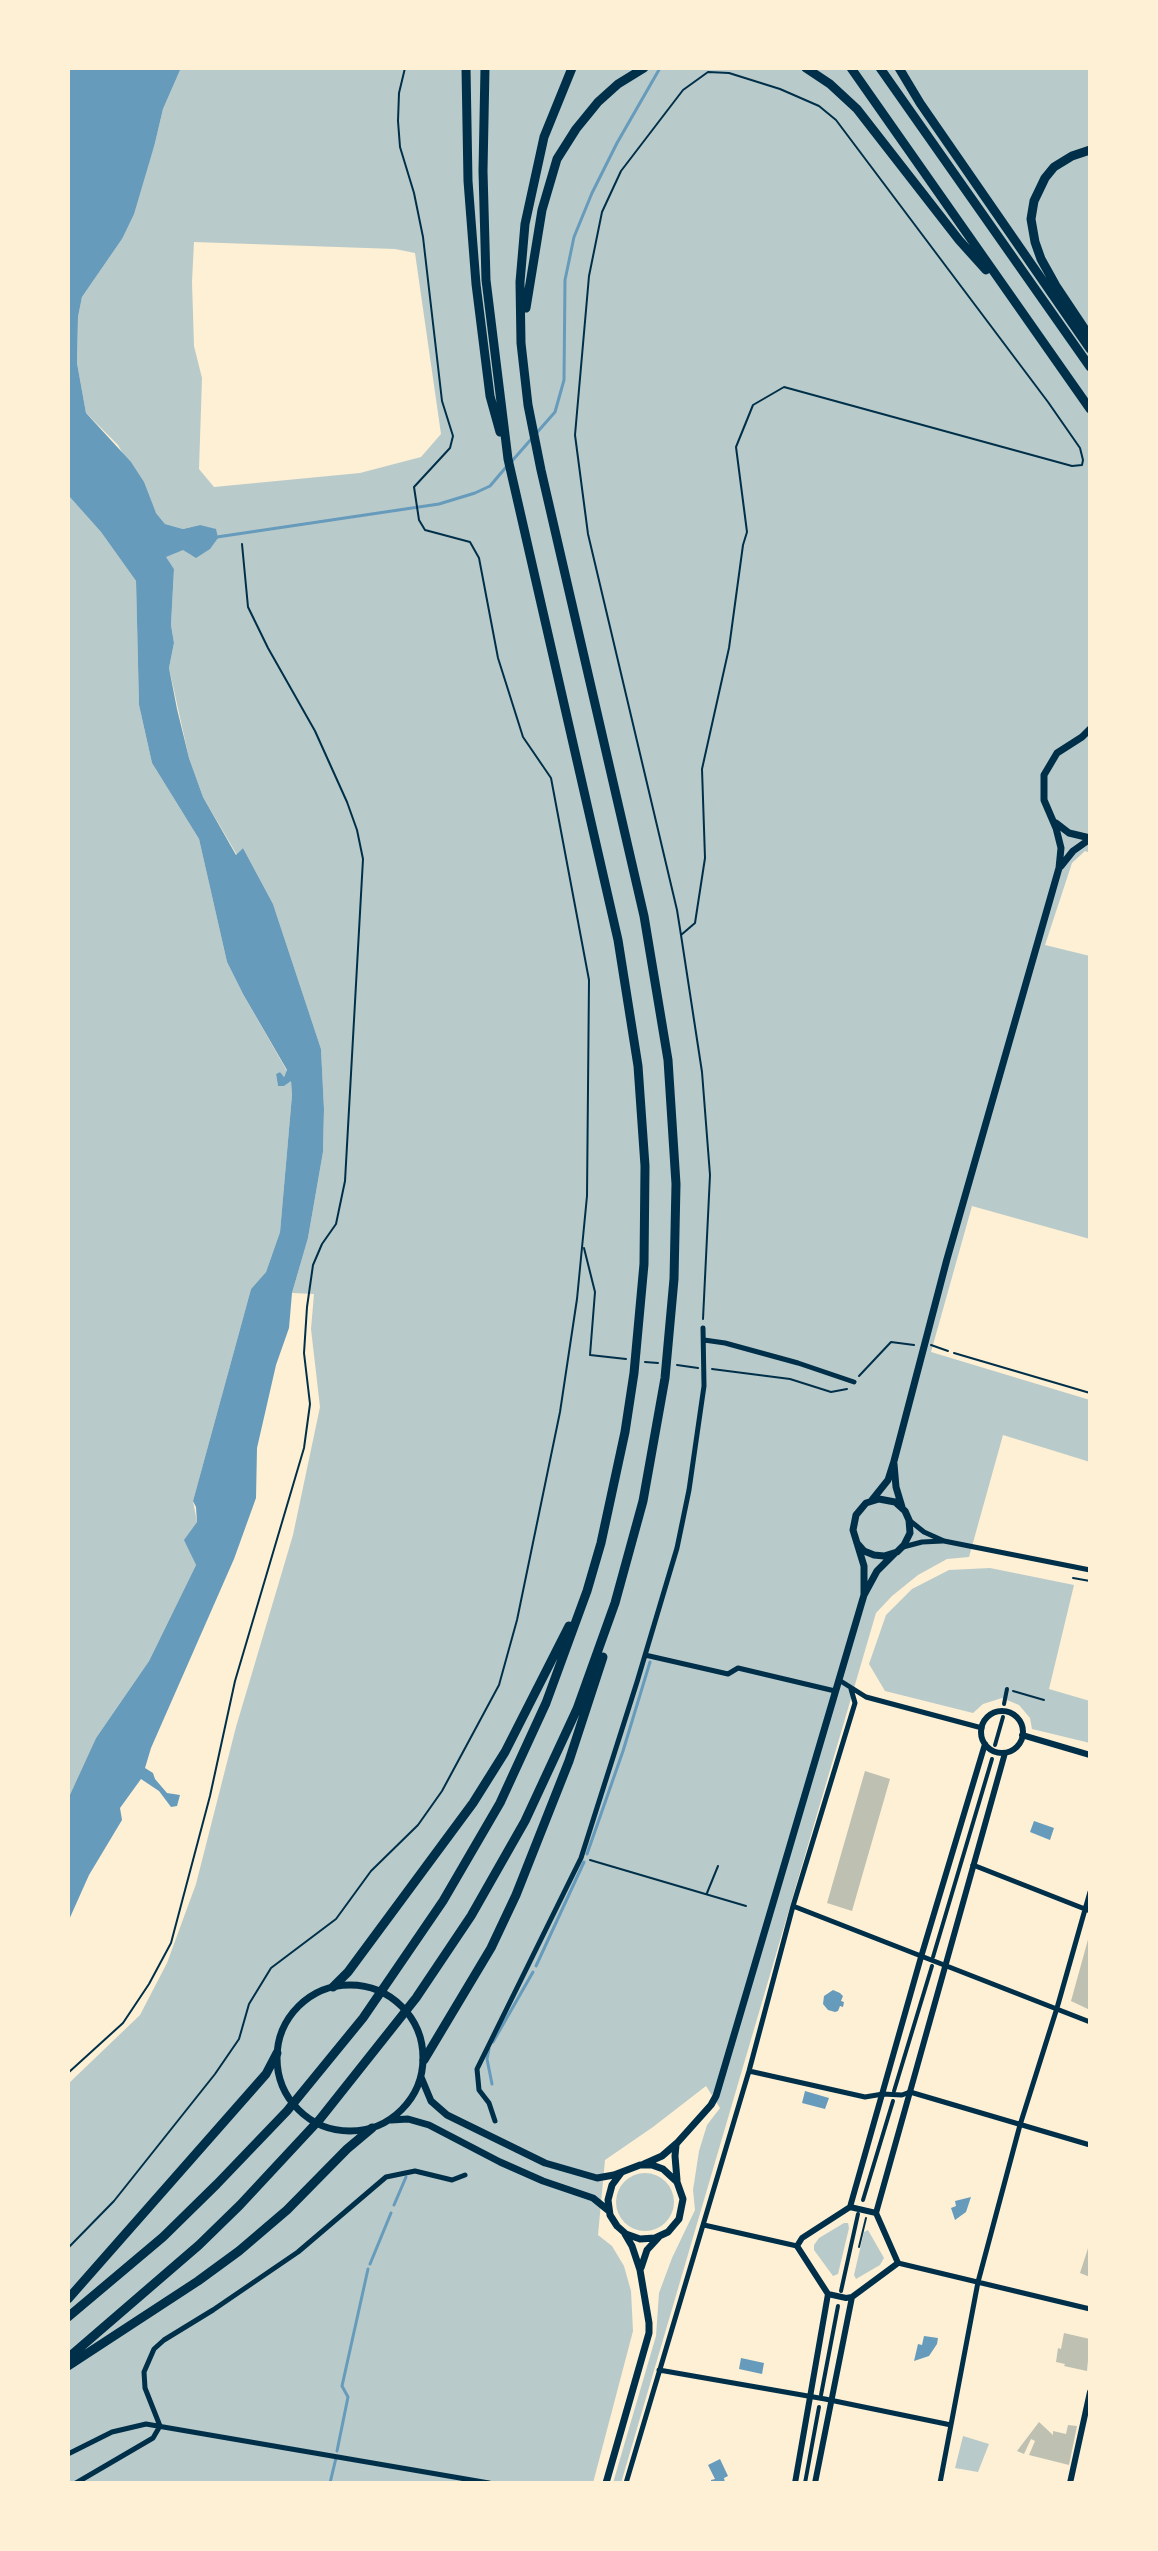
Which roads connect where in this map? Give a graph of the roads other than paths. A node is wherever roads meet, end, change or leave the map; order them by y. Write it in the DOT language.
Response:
graph roads {
  1 [pos="466,68"];
  2 [pos="485,68"];
  3 [pos="572,68"];
  4 [pos="806,68"];
  5 [pos="851,68"];
  6 [pos="880,68"];
  7 [pos="899,68"];
  8 [pos="641,70"];
  9 [pos="1090,150"];
  10 [pos="1016,303"];
  11 [pos="521,337"];
  12 [pos="1090,337"];
  13 [pos="1090,349"];
  14 [pos="1090,367"];
  15 [pos="1090,409"];
  16 [pos="508,459"];
  17 [pos="1090,729"];
  18 [pos="1090,739"];
  19 [pos="1075,742"];
  20 [pos="1052,818"];
  21 [pos="1090,838"];
  22 [pos="1059,868"];
  23 [pos="703,1328"];
  24 [pos="704,1340"];
  25 [pos="954,1353"];
  26 [pos="854,1382"];
  27 [pos="1090,1393"];
  28 [pos="894,1461"];
  29 [pos="872,1500"];
  30 [pos="903,1509"];
  31 [pos="909,1520"];
  32 [pos="944,1541"];
  33 [pos="857,1543"];
  34 [pos="903,1547"];
  35 [pos="895,1553"];
  36 [pos="1090,1570"];
  37 [pos="587,1591"];
  38 [pos="864,1595"];
  39 [pos="615,1603"];
  40 [pos="645,1655"];
  41 [pos="839,1680"];
  42 [pos="851,1689"];
  43 [pos="1009,1690"];
  44 [pos="835,1691"];
  45 [pos="866,1697"];
  46 [pos="855,1703"];
  47 [pos="1004,1704"];
  48 [pos="1003,1717"];
  49 [pos="982,1728"];
  50 [pos="1022,1735"];
  51 [pos="985,1744"];
  52 [pos="995,1745"];
  53 [pos="1005,1753"];
  54 [pos="1090,1755"];
  55 [pos="992,1759"];
  56 [pos="973,1865"];
  57 [pos="1090,1892"];
  58 [pos="793,1906"];
  59 [pos="1088,1910"];
  60 [pos="921,1957"];
  61 [pos="933,1957"];
  62 [pos="932,1966"];
  63 [pos="945,1966"];
  64 [pos="333,1987"];
  65 [pos="1057,2008"];
  66 [pos="1090,2022"];
  67 [pos="277,2053"];
  68 [pos="424,2060"];
  69 [pos="749,2071"];
  70 [pos="421,2077"];
  71 [pos="894,2091"];
  72 [pos="910,2092"];
  73 [pos="883,2094"];
  74 [pos="893,2101"];
  75 [pos="389,2120"];
  76 [pos="495,2121"];
  77 [pos="1020,2125"];
  78 [pos="372,2128"];
  79 [pos="677,2143"];
  80 [pos="1090,2145"];
  81 [pos="644,2164"];
  82 [pos="621,2173"];
  83 [pos="465,2175"];
  84 [pos="677,2182"];
  85 [pos="863,2200"];
  86 [pos="850,2207"];
  87 [pos="609,2211"];
  88 [pos="876,2213"];
  89 [pos="858,2214"];
  90 [pos="704,2225"];
  91 [pos="623,2232"];
  92 [pos="659,2237"];
  93 [pos="797,2246"];
  94 [pos="898,2263"];
  95 [pos="640,2270"];
  96 [pos="978,2282"];
  97 [pos="841,2291"];
  98 [pos="828,2294"];
  99 [pos="852,2297"];
  100 [pos="68,2299"];
  101 [pos="838,2306"];
  102 [pos="1090,2309"];
  103 [pos="68,2317"];
  104 [pos="68,2358"];
  105 [pos="68,2366"];
  106 [pos="659,2370"];
  107 [pos="1090,2392"];
  108 [pos="821,2395"];
  109 [pos="810,2397"];
  110 [pos="830,2400"];
  111 [pos="819,2407"];
  112 [pos="951,2425"];
  113 [pos="160,2426"];
  114 [pos="68,2454"];
  115 [pos="607,2479"];
  116 [pos="76,2483"];
  117 [pos="489,2483"];
  118 [pos="614,2483"];
  119 [pos="626,2483"];
  120 [pos="795,2483"];
  121 [pos="805,2483"];
  122 [pos="815,2483"];
  123 [pos="940,2483"];
  124 [pos="1070,2483"];
  1 -- 16 [label="highway"];
  2 -- 16 [label="highway"];
  3 -- 11 [label="highway"];
  4 -- 10 [label="highway"];
  5 -- 10 [label="highway"];
  6 -- 14 [label="highway"];
  7 -- 13 [label="highway"];
  8 -- 11 [label="highway"];
  9 -- 12 [label="highway"];
  10 -- 15 [label="highway"];
  11 -- 39 [label="highway"];
  16 -- 37 [label="highway"];
  17 -- 19 [label="main road"];
  18 -- 19 [label="main road"];
  19 -- 20 [label="main road"];
  20 -- 21 [label="main road"];
  20 -- 22 [label="main road"];
  21 -- 22 [label="main road"];
  22 -- 28 [label="main road"];
  23 -- 24 [label="street"];
  24 -- 26 [label="street"];
  24 -- 40 [label="street"];
  25 -- 27 [label="lane"];
  28 -- 29 [label="main road"];
  28 -- 30 [label="main road"];
  29 -- 30 [label="main road"];
  29 -- 33 [label="main road"];
  30 -- 31 [label="main road"];
  31 -- 32 [label="street"];
  31 -- 34 [label="main road"];
  32 -- 34 [label="street"];
  32 -- 36 [label="street"];
  33 -- 35 [label="main road"];
  33 -- 38 [label="main road"];
  34 -- 35 [label="main road"];
  35 -- 38 [label="main road"];
  37 -- 64 [label="highway"];
  37 -- 103 [label="highway"];
  38 -- 41 [label="main road"];
  39 -- 68 [label="highway"];
  39 -- 104 [label="highway"];
  40 -- 44 [label="street"];
  40 -- 76 [label="street"];
  41 -- 42 [label="street"];
  41 -- 44 [label="main road"];
  42 -- 45 [label="street"];
  42 -- 46 [label="street"];
  43 -- 47 [label="street"];
  44 -- 79 [label="main road"];
  45 -- 46 [label="street"];
  45 -- 49 [label="street"];
  46 -- 58 [label="street"];
  48 -- 52 [label="street"];
  49 -- 50 [label="street"];
  49 -- 51 [label="street"];
  50 -- 53 [label="street"];
  50 -- 54 [label="street"];
  51 -- 53 [label="street"];
  51 -- 60 [label="street"];
  53 -- 56 [label="street"];
  55 -- 61 [label="street"];
  56 -- 59 [label="street"];
  56 -- 63 [label="street"];
  57 -- 59 [label="street"];
  58 -- 60 [label="street"];
  58 -- 69 [label="street"];
  59 -- 65 [label="street"];
  60 -- 63 [label="street"];
  60 -- 73 [label="street"];
  62 -- 71 [label="street"];
  63 -- 65 [label="street"];
  63 -- 72 [label="street"];
  64 -- 67 [label="main road"];
  64 -- 68 [label="main road"];
  65 -- 66 [label="street"];
  65 -- 77 [label="street"];
  67 -- 78 [label="main road"];
  67 -- 100 [label="highway"];
  68 -- 70 [label="main road"];
  69 -- 73 [label="street"];
  69 -- 90 [label="street"];
  70 -- 75 [label="main road"];
  70 -- 82 [label="main road"];
  72 -- 73 [label="street"];
  72 -- 77 [label="street"];
  72 -- 88 [label="street"];
  73 -- 86 [label="street"];
  74 -- 85 [label="street"];
  75 -- 78 [label="main road"];
  75 -- 87 [label="main road"];
  77 -- 80 [label="street"];
  77 -- 96 [label="street"];
  78 -- 105 [label="highway"];
  79 -- 81 [label="main road"];
  79 -- 84 [label="main road"];
  81 -- 82 [label="main road"];
  81 -- 84 [label="main road"];
  82 -- 87 [label="main road"];
  83 -- 113 [label="street"];
  84 -- 92 [label="main road"];
  86 -- 88 [label="street"];
  86 -- 93 [label="street"];
  87 -- 91 [label="main road"];
  88 -- 94 [label="street"];
  89 -- 97 [label="street"];
  90 -- 93 [label="street"];
  90 -- 106 [label="street"];
  91 -- 92 [label="main road"];
  91 -- 95 [label="main road"];
  92 -- 95 [label="main road"];
  93 -- 98 [label="street"];
  94 -- 96 [label="street"];
  94 -- 99 [label="street"];
  95 -- 115 [label="main road"];
  96 -- 102 [label="street"];
  96 -- 112 [label="street"];
  98 -- 99 [label="street"];
  98 -- 109 [label="street"];
  99 -- 110 [label="street"];
  101 -- 108 [label="street"];
  106 -- 109 [label="street"];
  106 -- 119 [label="street"];
  107 -- 124 [label="street"];
  109 -- 110 [label="street"];
  109 -- 120 [label="street"];
  110 -- 112 [label="street"];
  110 -- 122 [label="street"];
  111 -- 121 [label="street"];
  112 -- 123 [label="street"];
  113 -- 114 [label="street"];
  113 -- 116 [label="street"];
  113 -- 117 [label="street"];
  115 -- 118 [label="street"];
}
